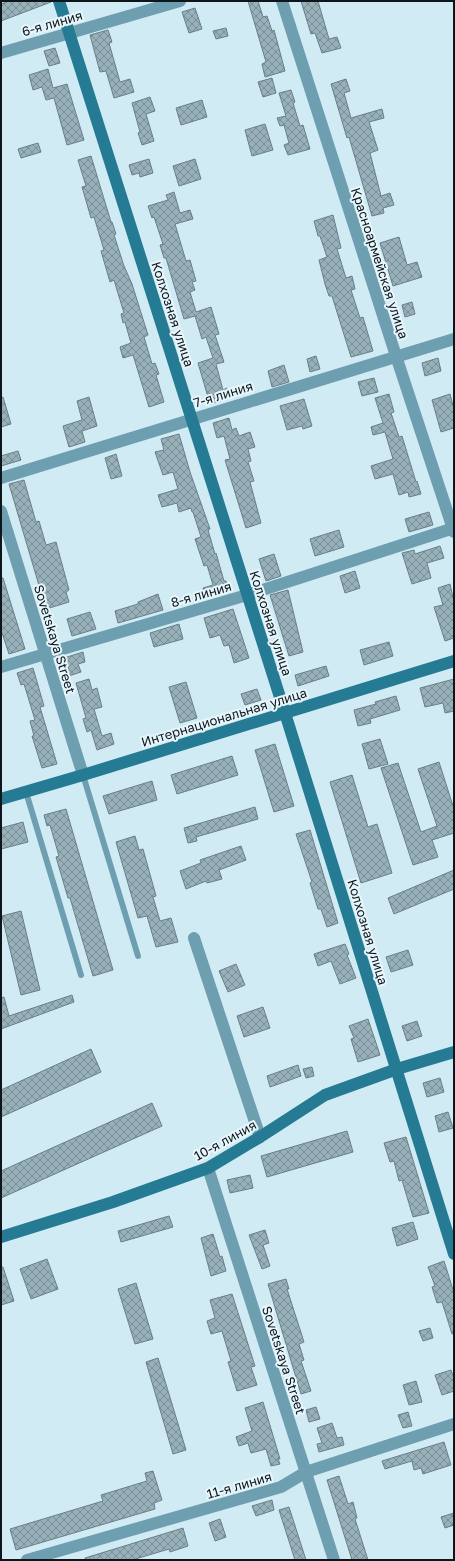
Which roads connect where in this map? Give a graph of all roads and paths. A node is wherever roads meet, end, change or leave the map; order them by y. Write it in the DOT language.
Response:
graph roads {
  1 [pos="60,1"];
  2 [pos="180,1"];
  3 [pos="282,1"];
  4 [pos="69,33"];
  5 [pos="1,53"];
  6 [pos="454,339"];
  7 [pos="396,356"];
  8 [pos="191,419"];
  9 [pos="1,478"];
  10 [pos="1,511"];
  11 [pos="454,530"];
  12 [pos="247,595"];
  13 [pos="45,654"];
  14 [pos="454,661"];
  15 [pos="1,667"];
  16 [pos="285,713"];
  17 [pos="83,775"];
  18 [pos="26,792"];
  19 [pos="1,799"];
  20 [pos="194,938"];
  21 [pos="138,956"];
  22 [pos="81,975"];
  23 [pos="454,1052"];
  24 [pos="396,1070"];
  25 [pos="260,1137"];
  26 [pos="208,1168"];
  27 [pos="1,1237"];
  28 [pos="454,1254"];
  29 [pos="454,1424"];
  30 [pos="306,1472"];
  31 [pos="27,1560"];
  32 [pos="334,1560"];
  1 -- 4 [label="street, Колхозная улица"];
  2 -- 4 [label="street, 6-я линия"];
  3 -- 7 [label="street, Красноармейская улица"];
  4 -- 5 [label="street, 6-я линия"];
  4 -- 8 [label="street, Колхозная улица"];
  6 -- 7 [label="street, 7-я линия"];
  7 -- 8 [label="street, 7-я линия"];
  7 -- 11 [label="street, Красноармейская улица"];
  8 -- 9 [label="street, 7-я линия"];
  8 -- 12 [label="street, Колхозная улица"];
  10 -- 13 [label="street, Sovetskaya Street"];
  11 -- 12 [label="street, 8-я линия"];
  12 -- 13 [label="street, 8-я линия"];
  12 -- 16 [label="street, Колхозная улица"];
  13 -- 15 [label="street, 8-я линия"];
  13 -- 17 [label="street, Sovetskaya Street"];
  14 -- 16 [label="street, Интернациональная улица"];
  16 -- 17 [label="street, Интернациональная улица"];
  16 -- 24 [label="street, Колхозная улица"];
  17 -- 18 [label="street, Интернациональная улица"];
  17 -- 21 [label="lane"];
  18 -- 19 [label="street, Интернациональная улица"];
  18 -- 22 [label="lane"];
  20 -- 25 [label="street"];
  23 -- 24 [label="street, 10-я линия"];
  24 -- 25 [label="street, 10-я линия"];
  24 -- 28 [label="street, Колхозная улица"];
  25 -- 26 [label="street, 10-я линия"];
  26 -- 27 [label="street, 10-я линия"];
  26 -- 30 [label="street, Sovetskaya Street"];
  29 -- 30 [label="street, 11-я линия"];
  30 -- 31 [label="street, 11-я линия"];
  30 -- 32 [label="street, Sovetskaya Street"];
}
